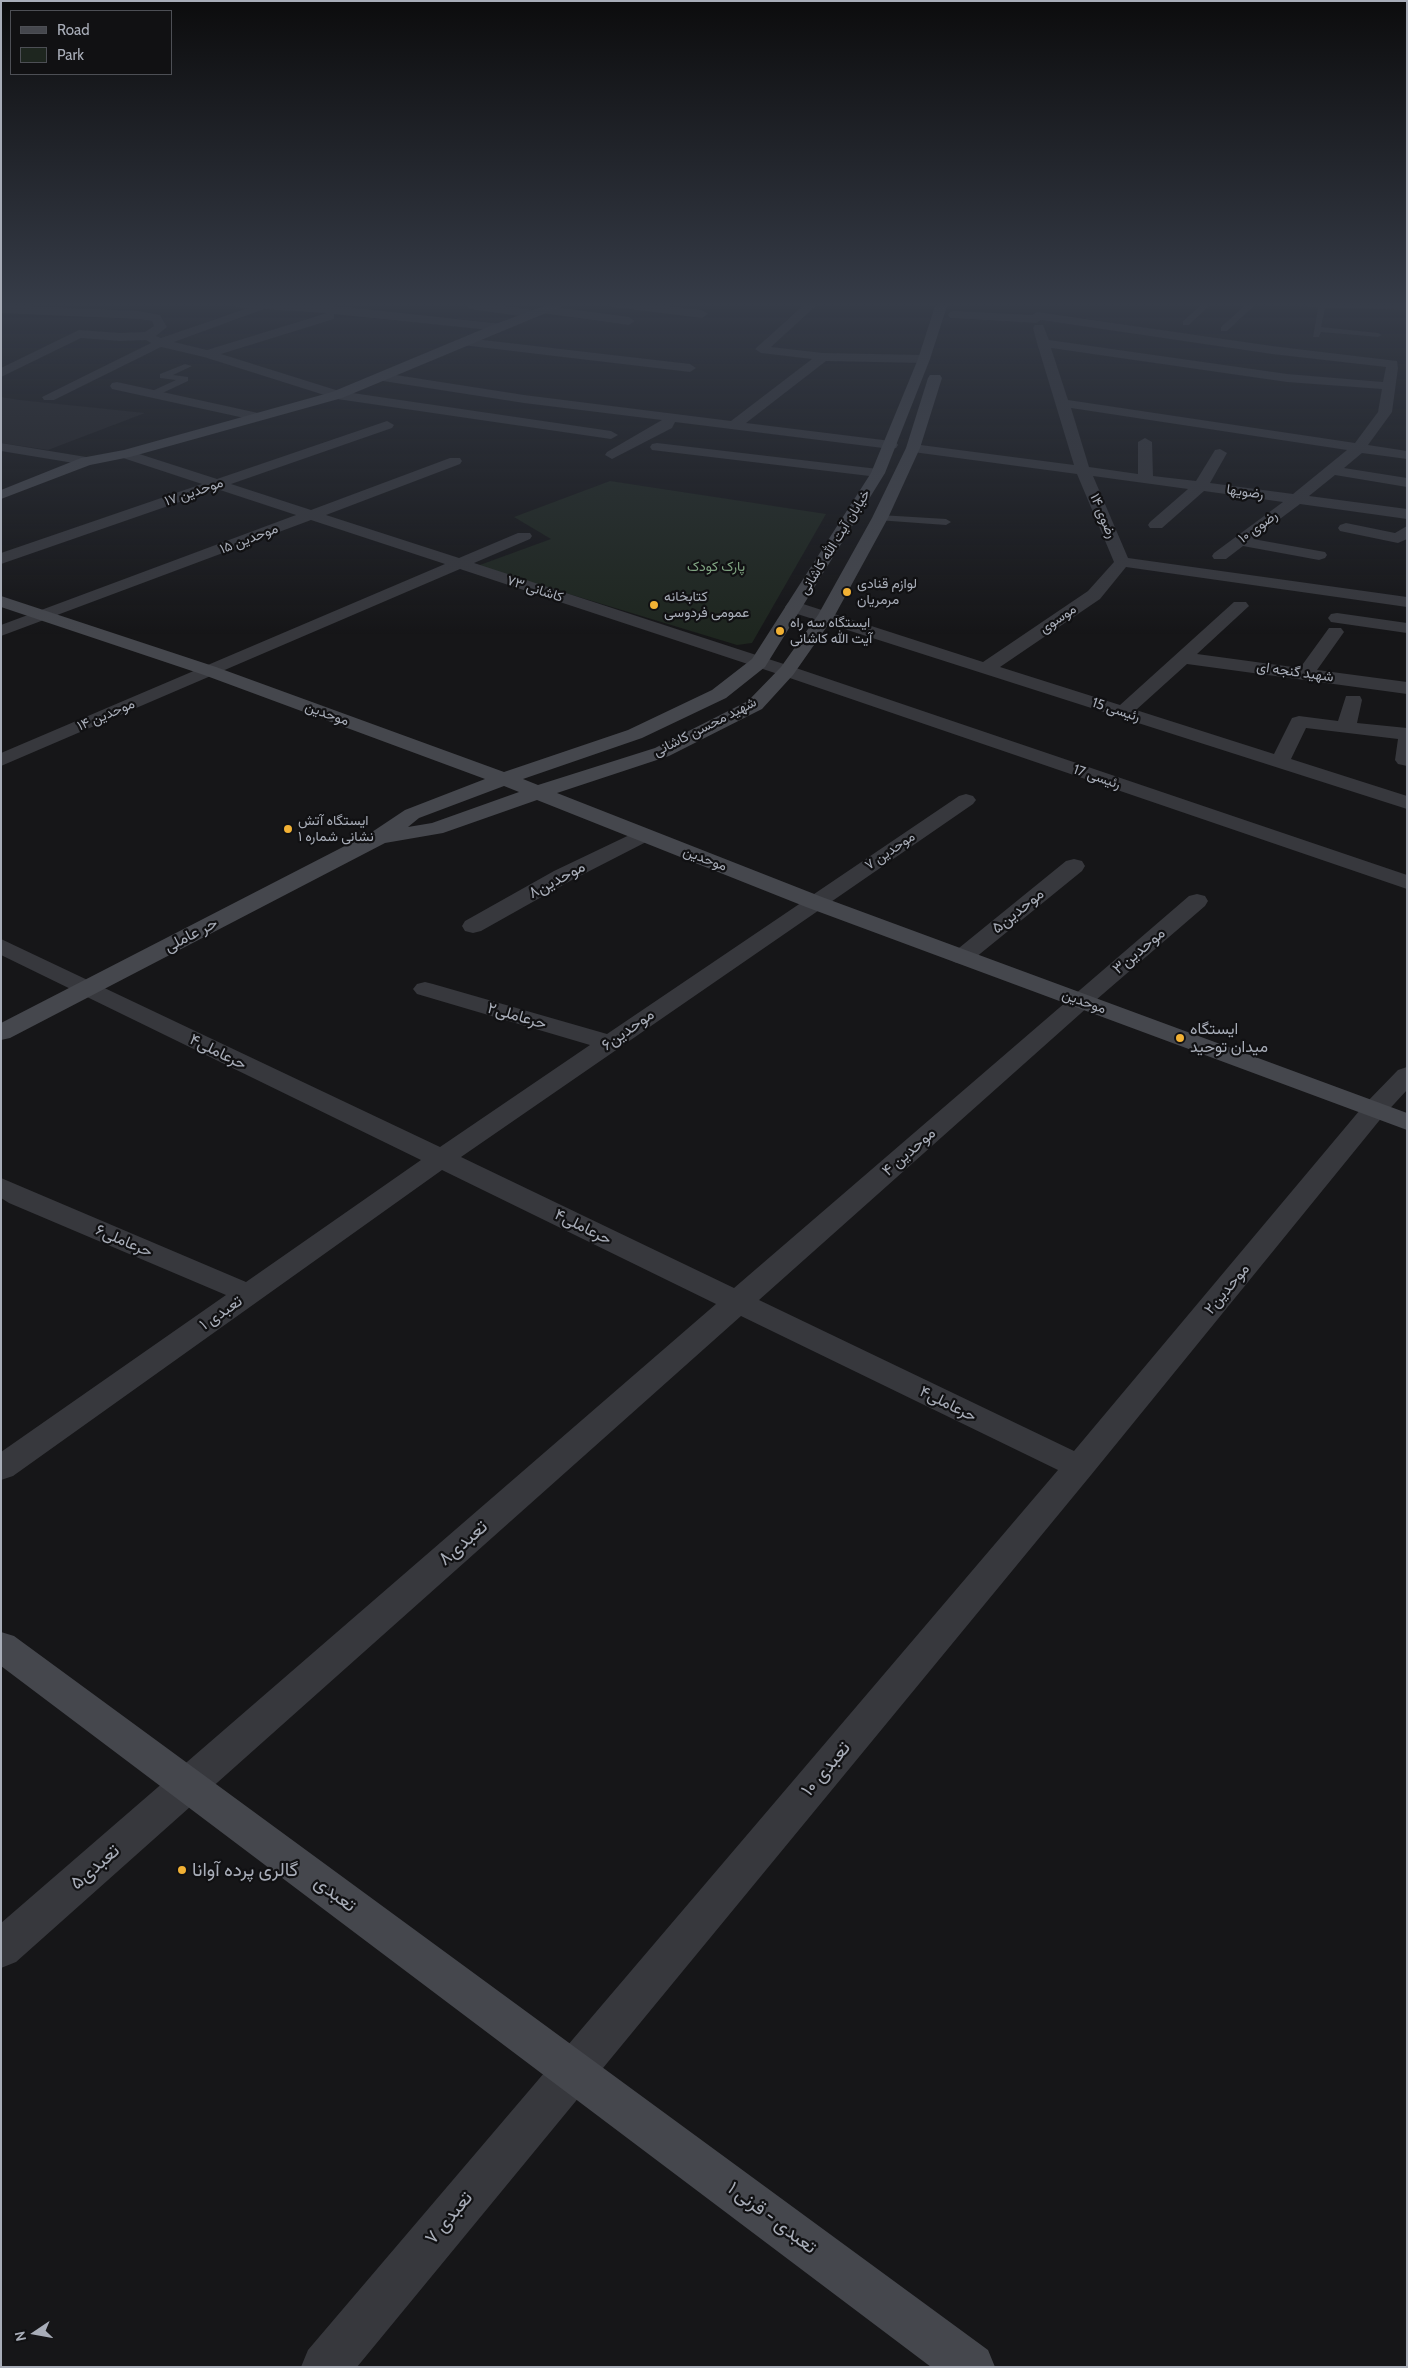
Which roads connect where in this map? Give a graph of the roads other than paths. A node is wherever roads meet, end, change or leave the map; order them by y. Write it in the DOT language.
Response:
graph roads {
  1 [pos="242,414"];
  2 [pos="271,414"];
  3 [pos="464,414"];
  4 [pos="640,414"];
  5 [pos="749,414"];
  6 [pos="903,414"];
  7 [pos="922,414"];
  8 [pos="1065,414"];
  9 [pos="1131,414"];
  10 [pos="1384,414"];
  11 [pos="1396,414"];
  12 [pos="1400,414"];
  13 [pos="258,417"];
  14 [pos="672,418"];
  15 [pos="387,425"];
  16 [pos="734,425"];
  17 [pos="611,435"];
  18 [pos="1145,442"];
  19 [pos="891,445"];
  20 [pos="1,447"];
  21 [pos="657,447"];
  22 [pos="913,448"];
  23 [pos="1359,448"];
  24 [pos="23,450"];
  25 [pos="1220,453"];
  26 [pos="125,454"];
  27 [pos="612,455"];
  28 [pos="1407,455"];
  29 [pos="1,460"];
  30 [pos="86,461"];
  31 [pos="456,461"];
  32 [pos="1083,470"];
  33 [pos="1332,470"];
  34 [pos="878,473"];
  35 [pos="1146,479"];
  36 [pos="1407,483"];
  37 [pos="217,484"];
  38 [pos="1201,486"];
  39 [pos="1,495"];
  40 [pos="1297,499"];
  41 [pos="1407,514"];
  42 [pos="311,515"];
  43 [pos="880,518"];
  44 [pos="946,522"];
  45 [pos="1156,525"];
  46 [pos="1346,528"];
  47 [pos="1404,534"];
  48 [pos="524,536"];
  49 [pos="1239,541"];
  50 [pos="1319,555"];
  51 [pos="1220,556"];
  52 [pos="1,559"];
  53 [pos="1122,562"];
  54 [pos="460,564"];
  55 [pos="1,601"];
  56 [pos="1407,602"];
  57 [pos="1240,606"];
  58 [pos="794,607"];
  59 [pos="42,616"];
  60 [pos="826,616"];
  61 [pos="1407,628"];
  62 [pos="1,632"];
  63 [pos="1183,658"];
  64 [pos="759,663"];
  65 [pos="986,668"];
  66 [pos="210,671"];
  67 [pos="786,671"];
  68 [pos="1305,674"];
  69 [pos="1407,688"];
  70 [pos="1353,700"];
  71 [pos="1123,712"];
  72 [pos="1346,726"];
  73 [pos="1407,734"];
  74 [pos="1407,740"];
  75 [pos="1,760"];
  76 [pos="1405,760"];
  77 [pos="1280,762"];
  78 [pos="504,779"];
  79 [pos="539,792"];
  80 [pos="966,800"];
  81 [pos="1407,803"];
  82 [pos="642,835"];
  83 [pos="380,837"];
  84 [pos="1074,866"];
  85 [pos="1407,882"];
  86 [pos="1198,901"];
  87 [pos="814,902"];
  88 [pos="473,926"];
  89 [pos="1,946"];
  90 [pos="962,957"];
  91 [pos="87,989"];
  92 [pos="425,989"];
  93 [pos="1080,1001"];
  94 [pos="1,1033"];
  95 [pos="610,1043"];
  96 [pos="1407,1075"];
  97 [pos="1374,1110"];
  98 [pos="1407,1122"];
  99 [pos="442,1158"];
  100 [pos="1,1186"];
  101 [pos="249,1294"];
  102 [pos="739,1302"];
  103 [pos="1,1468"];
  104 [pos="1079,1468"];
  105 [pos="1,1646"];
  106 [pos="188,1784"];
  107 [pos="1,1949"];
  108 [pos="573,2070"];
  109 [pos="325,2367"];
  110 [pos="971,2367"];
  1 -- 13 [label="street"];
  2 -- 13 [label="main road"];
  3 -- 17 [label="street"];
  4 -- 14 [label="street"];
  5 -- 16 [label="street"];
  6 -- 19 [label="main road, خیابان آیت الله کاشانی"];
  7 -- 22 [label="main road, شهید محسن کاشانی"];
  8 -- 32 [label="street, رضوی ۱۴"];
  9 -- 23 [label="street"];
  10 -- 23 [label="street, رضوی ۱۰"];
  11 -- 12 [label="street"];
  13 -- 26 [label="main road"];
  14 -- 16 [label="street"];
  14 -- 27 [label="street"];
  15 -- 37 [label="street, موحدین ۱۷"];
  16 -- 19 [label="street"];
  18 -- 35 [label="street"];
  19 -- 22 [label="main road"];
  19 -- 34 [label="main road, خیابان آیت الله کاشانی"];
  20 -- 24 [label="street"];
  21 -- 34 [label="street"];
  22 -- 32 [label="street, رضویها"];
  22 -- 43 [label="main road, شهید محسن کاشانی"];
  23 -- 28 [label="street"];
  23 -- 33 [label="street, رضوی ۱۰"];
  24 -- 29 [label="street"];
  24 -- 30 [label="street"];
  25 -- 38 [label="street"];
  26 -- 30 [label="main road"];
  26 -- 37 [label="street, کاشانی ۷۳"];
  30 -- 39 [label="main road"];
  31 -- 42 [label="street, موحدین ۱۵"];
  32 -- 35 [label="street, رضویها"];
  32 -- 53 [label="street, رضوی ۱۴"];
  33 -- 36 [label="street"];
  33 -- 40 [label="street, رضوی ۱۰"];
  34 -- 58 [label="main road, خیابان آیت الله کاشانی"];
  35 -- 38 [label="street, رضویها"];
  37 -- 42 [label="street, کاشانی ۷۳"];
  37 -- 52 [label="street, موحدین ۱۷"];
  38 -- 40 [label="street, رضویها"];
  38 -- 45 [label="street"];
  40 -- 41 [label="street, رضویها"];
  40 -- 49 [label="street, رضوی ۱۰"];
  42 -- 54 [label="street, کاشانی ۷۳"];
  42 -- 59 [label="street, موحدین ۱۵"];
  43 -- 44 [label="lane"];
  43 -- 60 [label="main road, شهید محسن کاشانی"];
  46 -- 47 [label="street"];
  48 -- 54 [label="street, موحدین ۱۴"];
  49 -- 50 [label="street"];
  49 -- 51 [label="street, رضوی ۱۰"];
  53 -- 56 [label="street"];
  53 -- 65 [label="street, موسوی"];
  54 -- 64 [label="street, کاشانی ۷۳"];
  54 -- 66 [label="street, موحدین ۱۴"];
  55 -- 59 [label="main road, موحدین"];
  57 -- 63 [label="street"];
  58 -- 60 [label="street, رئیسی 15"];
  58 -- 64 [label="main road, خیابان آیت الله کاشانی"];
  59 -- 62 [label="street, موحدین ۱۵"];
  59 -- 66 [label="main road, موحدین"];
  60 -- 65 [label="street, رئیسی 15"];
  60 -- 67 [label="main road, شهید محسن کاشانی"];
  61 -- 68 [label="street"];
  63 -- 68 [label="street, شهید گنجه ای"];
  63 -- 71 [label="street"];
  64 -- 67 [label="street, کاشانی ۷۳"];
  64 -- 78 [label="main road, شهید محسن کاشانی"];
  65 -- 71 [label="street, رئیسی 15"];
  66 -- 75 [label="street, موحدین ۱۴"];
  66 -- 78 [label="main road, موحدین"];
  67 -- 79 [label="main road, شهید محسن کاشانی"];
  67 -- 85 [label="street, رئیسی 17"];
  68 -- 69 [label="street, شهید گنجه ای"];
  70 -- 72 [label="street"];
  71 -- 77 [label="street, رئیسی 15"];
  72 -- 73 [label="street"];
  72 -- 77 [label="street"];
  74 -- 76 [label="street"];
  77 -- 81 [label="street, رئیسی 15"];
  78 -- 79 [label="main road, موحدین"];
  78 -- 83 [label="main road, حر عاملی"];
  79 -- 82 [label="main road, موحدین"];
  79 -- 83 [label="main road, حر عاملی"];
  80 -- 87 [label="street, موحدین ۷"];
  82 -- 87 [label="main road, موحدین"];
  82 -- 88 [label="street, موحدین۸"];
  83 -- 91 [label="main road, حر عاملی"];
  84 -- 90 [label="street, موحدین۵"];
  86 -- 93 [label="street, موحدین۳"];
  87 -- 90 [label="main road, موحدین"];
  87 -- 95 [label="street, موحدین۶"];
  89 -- 91 [label="street, حرعاملی۴"];
  90 -- 93 [label="main road, موحدین"];
  91 -- 94 [label="main road, حر عاملی"];
  91 -- 99 [label="street, حرعاملی۴"];
  92 -- 95 [label="street, حرعاملی۲"];
  93 -- 97 [label="main road, موحدین"];
  93 -- 102 [label="street, موحدین ۴"];
  95 -- 99 [label="street, موحدین۶"];
  96 -- 97 [label="street, موحدین۲"];
  97 -- 98 [label="main road, موحدین"];
  97 -- 104 [label="street, موحدین۲"];
  99 -- 101 [label="street, تعبدی ۱"];
  99 -- 102 [label="street, حرعاملی۴"];
  100 -- 101 [label="street, حرعاملی۶"];
  101 -- 103 [label="street, تعبدی ۱"];
  102 -- 104 [label="street, حرعاملی۴"];
  102 -- 106 [label="street, تعبدی۸"];
  104 -- 108 [label="street, تعبدی ۱۰"];
  105 -- 106 [label="main road, تعبدی"];
  106 -- 107 [label="street, تعبدی۵"];
  106 -- 108 [label="main road, تعبدی"];
  108 -- 109 [label="street, تعبدی ۷"];
  108 -- 110 [label="main road, تعبدی - قرنی ۱"];
}
